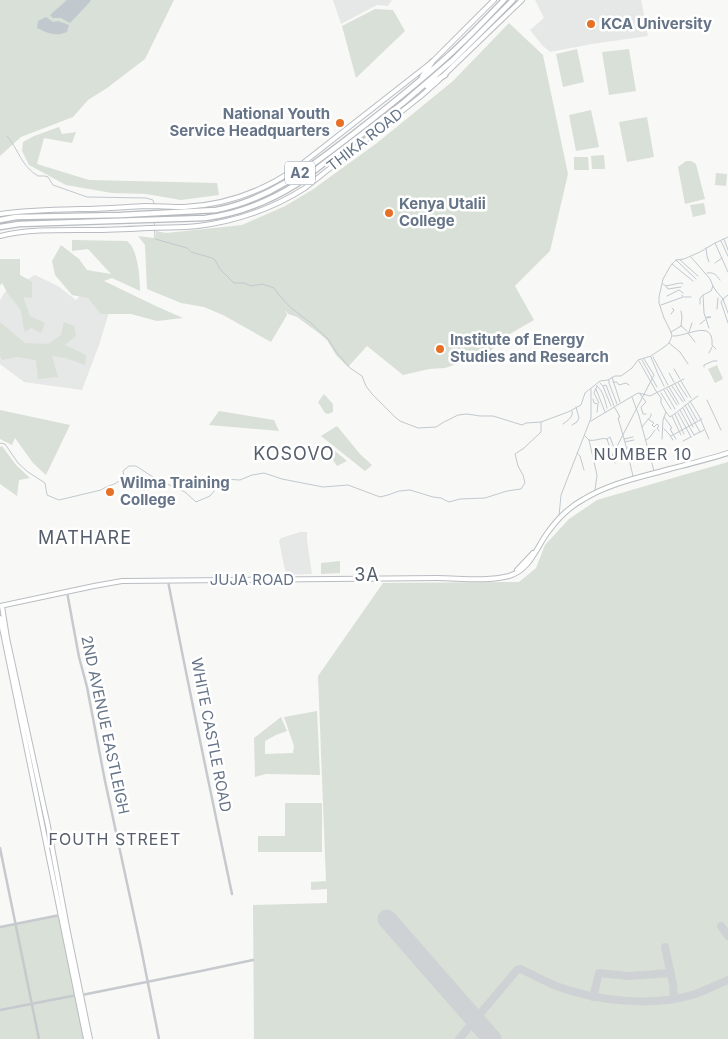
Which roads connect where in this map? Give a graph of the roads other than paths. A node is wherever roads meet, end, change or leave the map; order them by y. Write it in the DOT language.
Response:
graph roads {
  1 [pos="494,0"];
  2 [pos="504,0"];
  3 [pos="512,0"];
  4 [pos="522,0"];
  5 [pos="432,62"];
  6 [pos="445,75"];
  7 [pos="418,82"];
  8 [pos="417,92"];
  9 [pos="0,214"];
  10 [pos="0,220"];
  11 [pos="0,227"];
  12 [pos="0,236"];
  13 [pos="728,453"];
  14 [pos="168,581"];
  15 [pos="67,592"];
  16 [pos="14,604"];
  17 [pos="1,606"];
  18 [pos="2,616"];
  19 [pos="0,848"];
  20 [pos="232,894"];
  21 [pos="60,915"];
  22 [pos="16,924"];
  23 [pos="0,927"];
  24 [pos="253,960"];
  25 [pos="147,982"];
  26 [pos="79,995"];
  27 [pos="32,1003"];
  28 [pos="0,1010"];
  29 [pos="39,1039"];
  30 [pos="86,1039"];
  31 [pos="90,1039"];
  32 [pos="159,1039"];
  1 -- 5 [label="main road, THIKA ROAD"];
  2 -- 7 [label="highway, THIKA ROAD / A2"];
  3 -- 8 [label="highway, THIKA ROAD / A2"];
  4 -- 6 [label="main road, THIKA ROAD"];
  5 -- 7 [label="highway"];
  5 -- 9 [label="main road, THIKA ROAD"];
  6 -- 8 [label="highway"];
  6 -- 12 [label="main road, THIKA ROAD"];
  7 -- 10 [label="highway, THIKA ROAD / A2"];
  8 -- 11 [label="highway, THIKA ROAD / A2"];
  13 -- 14 [label="main road, JUJA ROAD"];
  14 -- 15 [label="main road, JUJA ROAD"];
  14 -- 20 [label="street, WHITE CASTLE ROAD"];
  15 -- 16 [label="main road, JUJA ROAD"];
  15 -- 25 [label="street, 2ND AVENUE EASTLEIGH"];
  16 -- 17 [label="main road, JUJA ROAD"];
  16 -- 18 [label="main road"];
  17 -- 18 [label="main road"];
  18 -- 21 [label="main road"];
  18 -- 26 [label="main road"];
  19 -- 22 [label="street"];
  21 -- 22 [label="street"];
  21 -- 26 [label="main road"];
  22 -- 23 [label="street"];
  22 -- 27 [label="street"];
  24 -- 25 [label="street"];
  25 -- 26 [label="street"];
  25 -- 32 [label="street, 2ND AVENUE EASTLEIGH"];
  26 -- 27 [label="street"];
  26 -- 30 [label="main road"];
  26 -- 31 [label="main road"];
  27 -- 28 [label="street"];
  27 -- 29 [label="street"];
}
